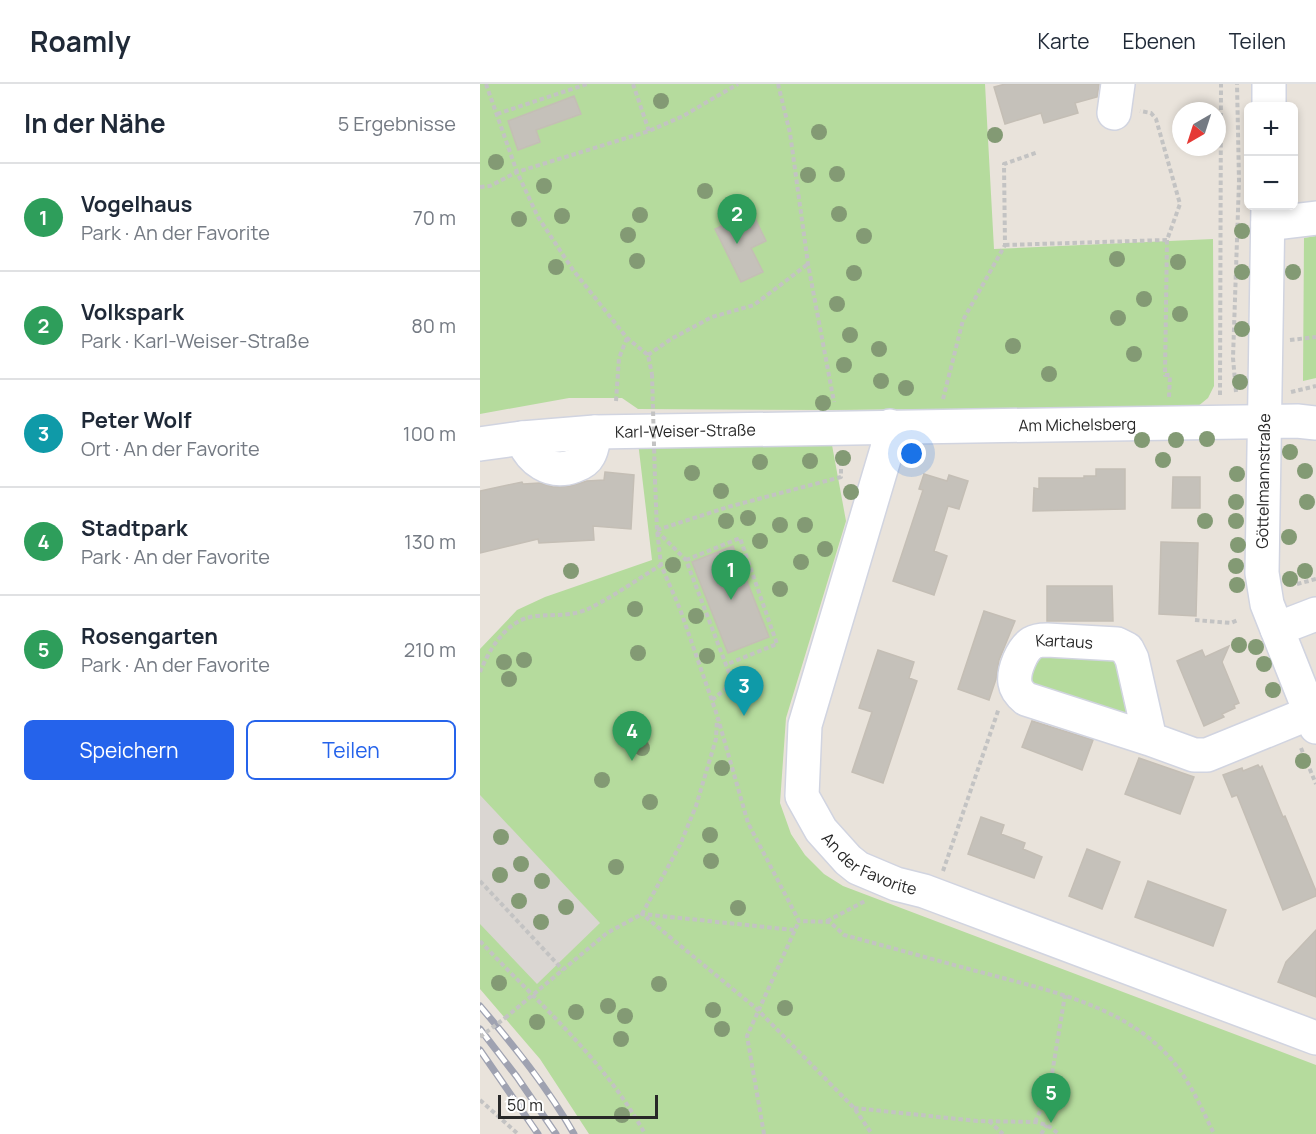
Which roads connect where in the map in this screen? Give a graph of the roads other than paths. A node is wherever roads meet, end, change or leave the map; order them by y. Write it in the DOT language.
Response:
graph roads {
  1 [pos="1269,84"];
  2 [pos="1269,102"];
  3 [pos="1268,215"];
  4 [pos="1316,218"];
  5 [pos="1264,423"];
  6 [pos="1316,423"];
  7 [pos="890,426"];
  8 [pos="480,444"];
  9 [pos="1316,614"];
  10 [pos="1276,629"];
  11 [pos="1308,726"];
  12 [pos="1150,739"];
  13 [pos="1316,1038"];
  1 -- 2 [label="street"];
  3 -- 4 [label="street, Göttelmannstraße"];
  3 -- 5 [label="street, Göttelmannstraße"];
  5 -- 6 [label="street, Am Michelsberg"];
  5 -- 7 [label="street, Am Michelsberg"];
  5 -- 10 [label="street, Göttelmannstraße"];
  7 -- 8 [label="street, Karl-Weiser-Straße"];
  7 -- 13 [label="street, An der Favorite"];
  9 -- 10 [label="street"];
  10 -- 11 [label="street, Göttelmannstraße"];
  11 -- 12 [label="street"];
  12 -- 12 [label="street, Kartaus"];
}
